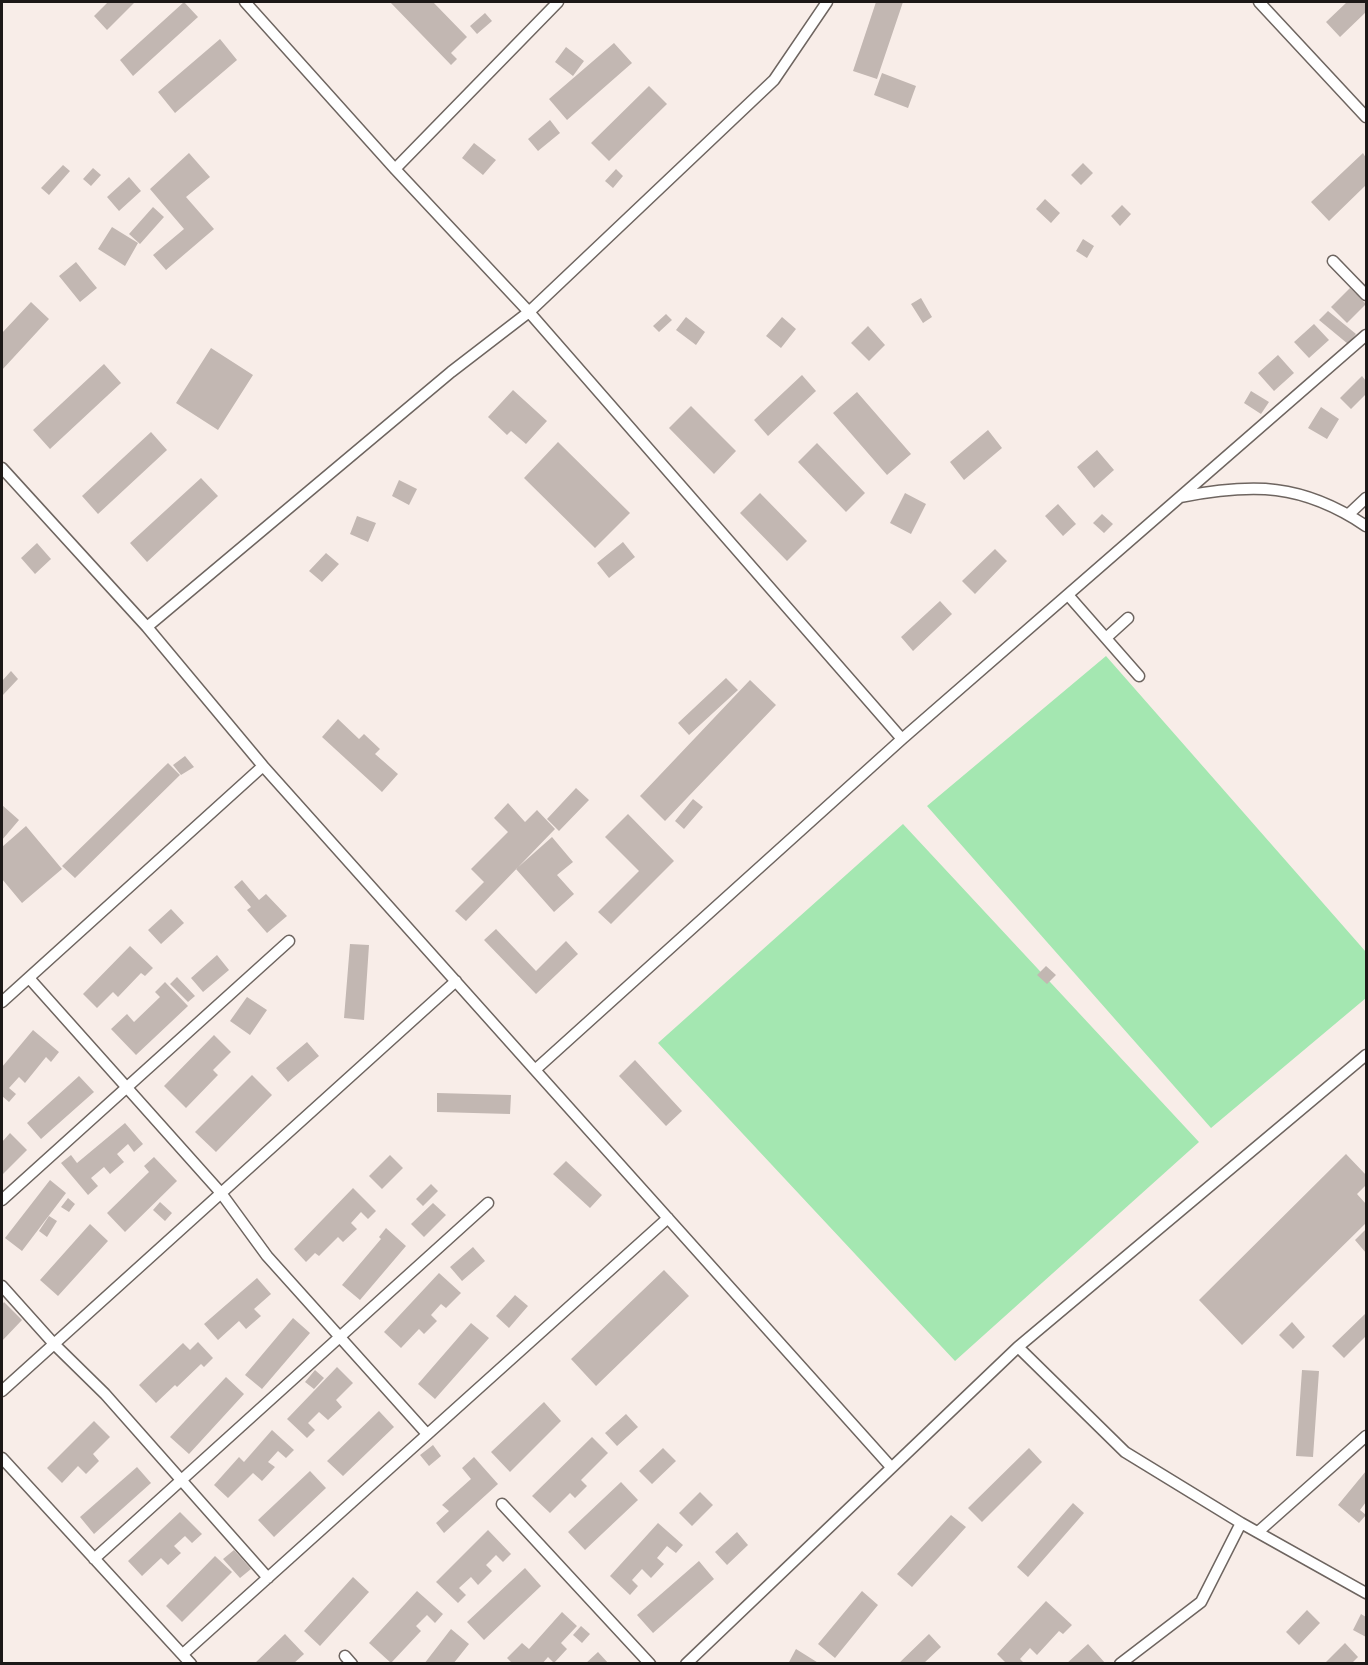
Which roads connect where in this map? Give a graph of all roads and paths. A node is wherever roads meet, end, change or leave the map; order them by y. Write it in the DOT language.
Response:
graph roads {
  1 [pos="245,2"];
  2 [pos="558,2"];
  3 [pos="827,2"];
  4 [pos="1259,2"];
  5 [pos="1366,117"];
  6 [pos="395,170"];
  7 [pos="1333,261"];
  8 [pos="1366,295"];
  9 [pos="529,312"];
  10 [pos="1366,335"];
  11 [pos="2,468"];
  12 [pos="1180,497"];
  13 [pos="1366,498"];
  14 [pos="1349,514"];
  15 [pos="1366,526"];
  16 [pos="1068,595"];
  17 [pos="1128,618"];
  18 [pos="147,627"];
  19 [pos="1106,638"];
  20 [pos="1139,676"];
  21 [pos="902,739"];
  22 [pos="263,766"];
  23 [pos="289,941"];
  24 [pos="29,978"];
  25 [pos="456,981"];
  26 [pos="2,1002"];
  27 [pos="1366,1055"];
  28 [pos="536,1070"];
  29 [pos="127,1087"];
  30 [pos="221,1193"];
  31 [pos="2,1200"];
  32 [pos="488,1203"];
  33 [pos="668,1218"];
  34 [pos="2,1286"];
  35 [pos="340,1337"];
  36 [pos="54,1344"];
  37 [pos="1018,1347"];
  38 [pos="2,1391"];
  39 [pos="427,1434"];
  40 [pos="1366,1436"];
  41 [pos="2,1458"];
  42 [pos="891,1467"];
  43 [pos="181,1480"];
  44 [pos="502,1504"];
  45 [pos="1241,1523"];
  46 [pos="1258,1532"];
  47 [pos="94,1559"];
  48 [pos="268,1578"];
  49 [pos="1366,1593"];
  50 [pos="183,1654"];
  51 [pos="191,1664"];
  52 [pos="650,1664"];
  53 [pos="686,1664"];
  54 [pos="1120,1664"];
  1 -- 6 [label="lane"];
  2 -- 6 [label="lane"];
  3 -- 9 [label="lane"];
  4 -- 5 [label="lane"];
  6 -- 9 [label="lane"];
  7 -- 8 [label="lane"];
  9 -- 18 [label="lane"];
  9 -- 21 [label="lane"];
  10 -- 12 [label="lane"];
  11 -- 18 [label="lane"];
  12 -- 14 [label="lane"];
  12 -- 16 [label="lane"];
  13 -- 14 [label="lane"];
  14 -- 15 [label="lane"];
  16 -- 19 [label="lane"];
  16 -- 21 [label="lane"];
  17 -- 19 [label="lane"];
  18 -- 22 [label="lane"];
  19 -- 20 [label="lane"];
  21 -- 28 [label="lane"];
  22 -- 24 [label="lane"];
  22 -- 25 [label="lane"];
  23 -- 29 [label="lane"];
  24 -- 26 [label="lane"];
  24 -- 29 [label="lane"];
  25 -- 28 [label="lane"];
  25 -- 30 [label="lane"];
  27 -- 37 [label="lane"];
  28 -- 33 [label="lane"];
  29 -- 30 [label="lane"];
  29 -- 31 [label="lane"];
  30 -- 35 [label="lane"];
  30 -- 36 [label="lane"];
  32 -- 35 [label="lane"];
  33 -- 39 [label="lane"];
  33 -- 42 [label="lane"];
  34 -- 36 [label="lane"];
  35 -- 39 [label="lane"];
  35 -- 43 [label="lane"];
  36 -- 38 [label="lane"];
  36 -- 43 [label="lane"];
  37 -- 42 [label="lane"];
  37 -- 45 [label="lane"];
  39 -- 48 [label="lane"];
  40 -- 46 [label="lane"];
  41 -- 47 [label="lane"];
  42 -- 53 [label="lane"];
  43 -- 47 [label="lane"];
  43 -- 48 [label="lane"];
  44 -- 52 [label="lane"];
  45 -- 46 [label="lane"];
  45 -- 54 [label="lane"];
  46 -- 49 [label="lane"];
  47 -- 50 [label="lane"];
  48 -- 50 [label="lane"];
  50 -- 51 [label="lane"];
}
